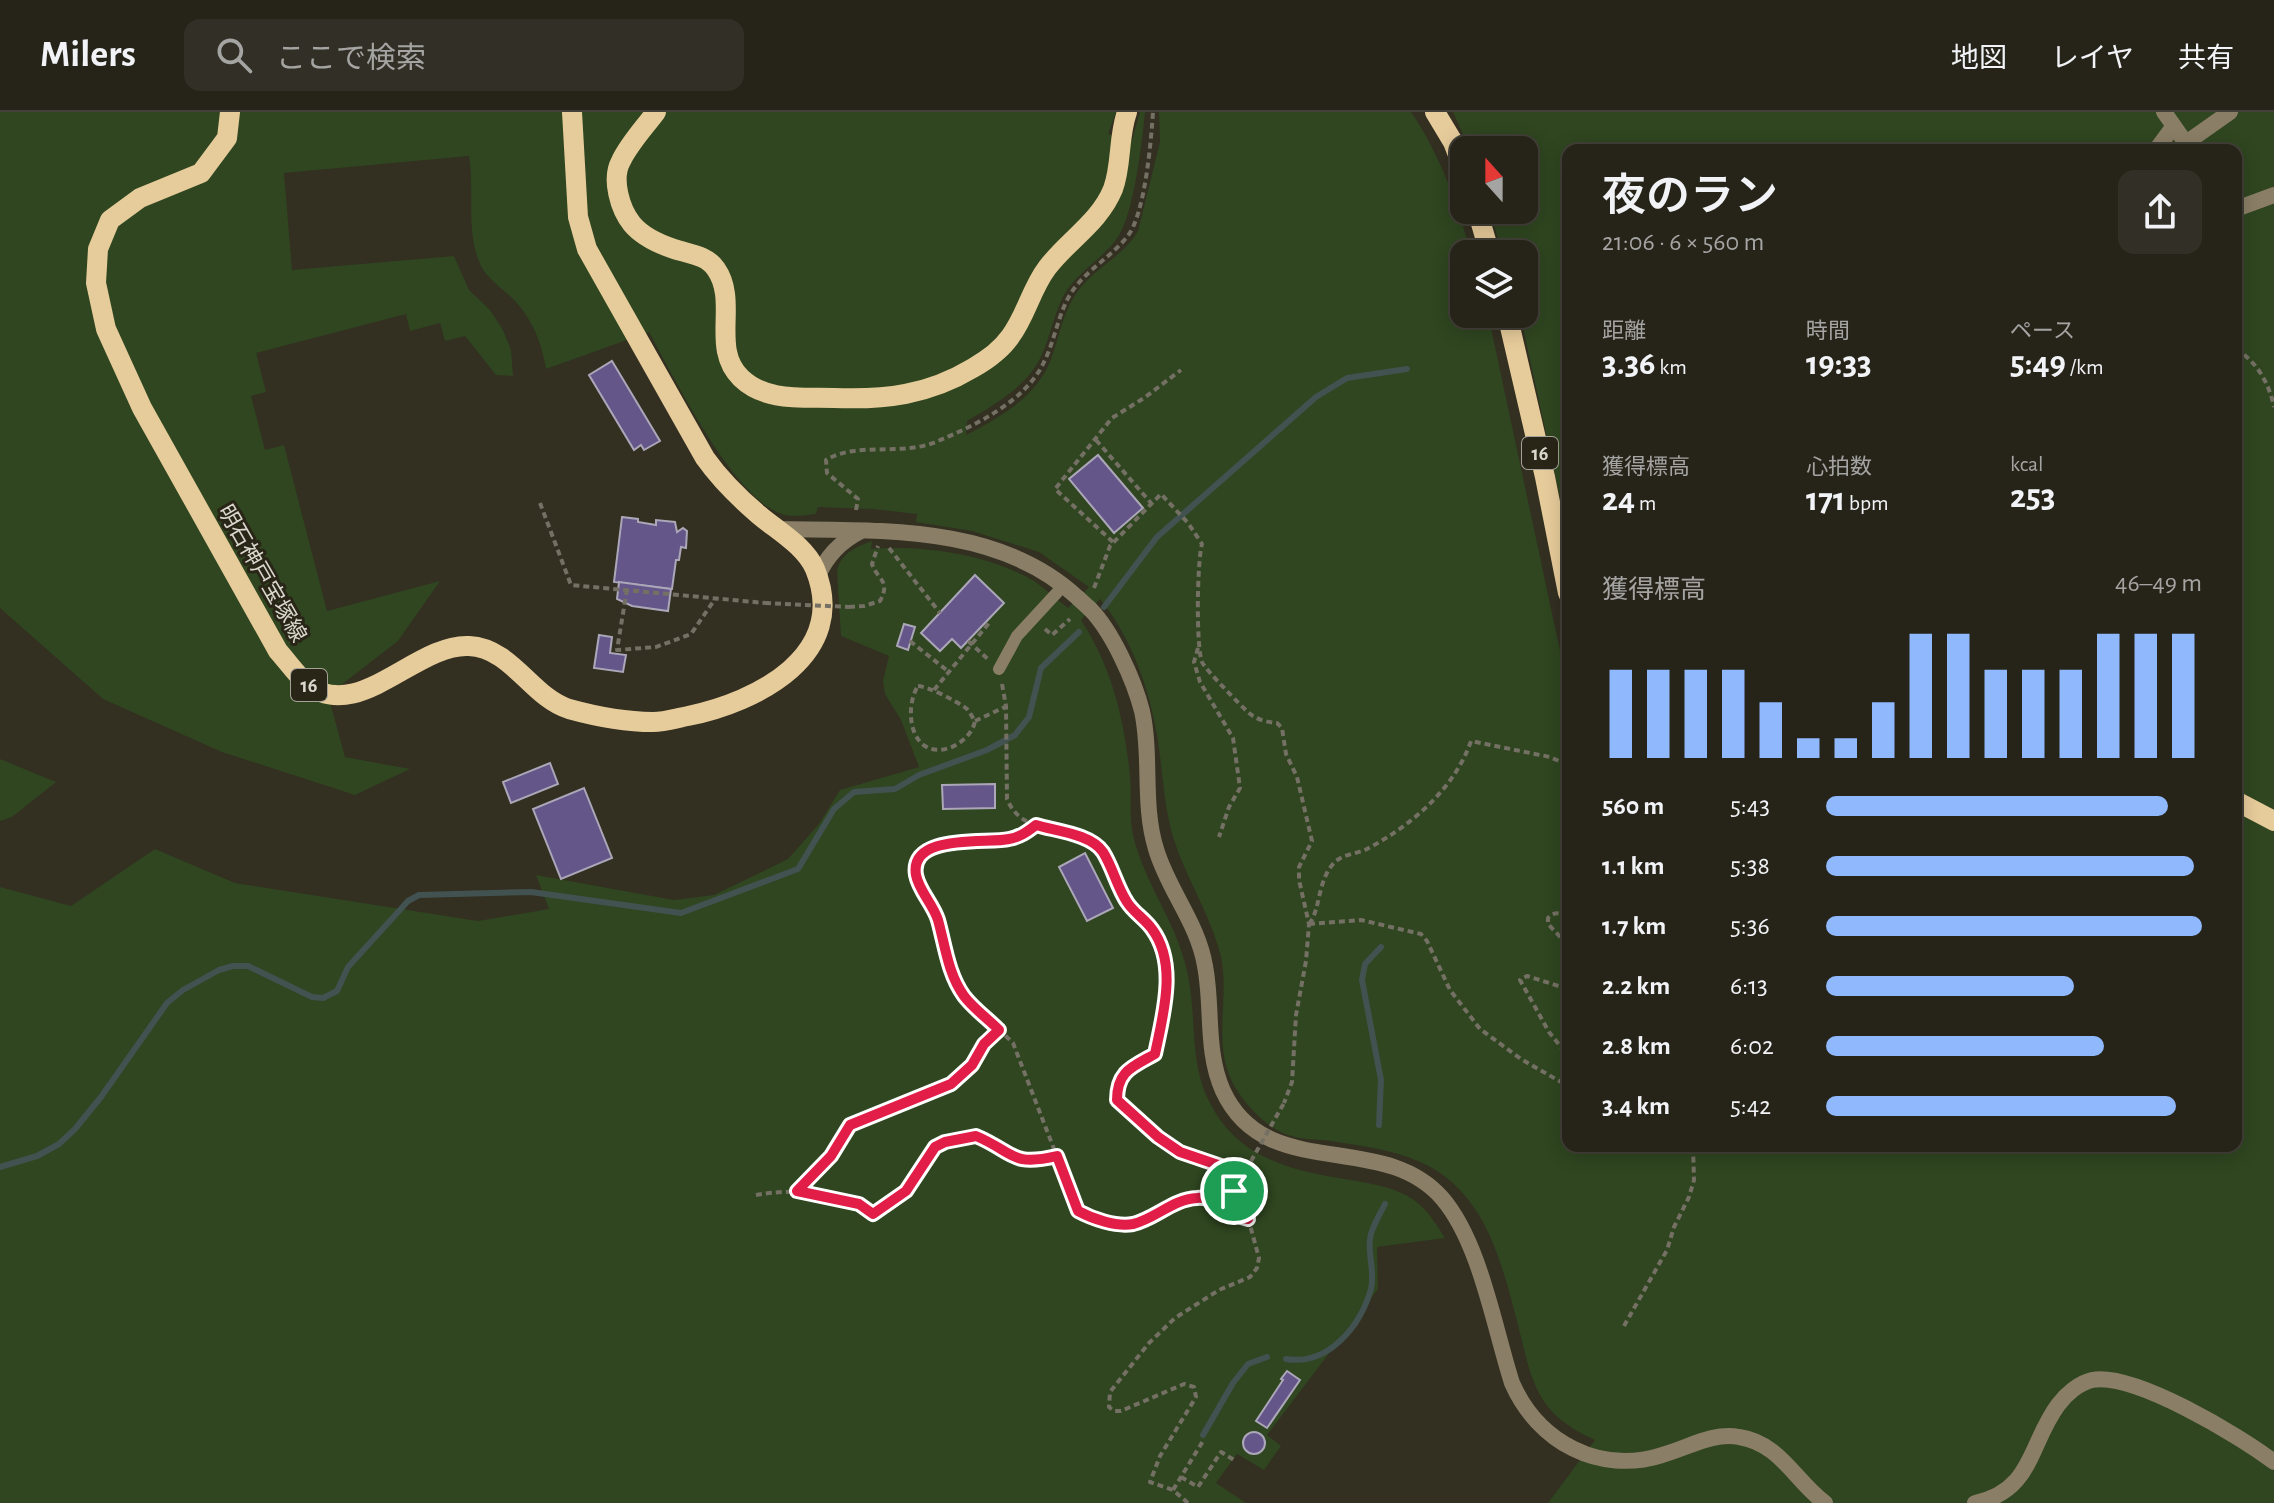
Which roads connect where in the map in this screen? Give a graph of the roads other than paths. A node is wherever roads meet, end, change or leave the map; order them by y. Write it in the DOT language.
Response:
graph roads {
  1 [pos="230,112"];
  2 [pos="572,112"];
  3 [pos="656,112"];
  4 [pos="1127,112"];
  5 [pos="1435,112"];
  6 [pos="2230,112"];
  7 [pos="2169,119"];
  8 [pos="1450,137"];
  9 [pos="2159,144"];
  10 [pos="2187,144"];
  11 [pos="2190,144"];
  12 [pos="2274,195"];
  13 [pos="2242,207"];
  14 [pos="1510,328"];
  15 [pos="776,529"];
  16 [pos="862,530"];
  17 [pos="1562,563"];
  18 [pos="817,578"];
  19 [pos="1064,585"];
  20 [pos="999,669"];
  21 [pos="2242,804"];
  22 [pos="2274,821"];
  23 [pos="2274,1462"];
  24 [pos="1825,1503"];
  25 [pos="1975,1503"];
  1 -- 18 [label="main road, 明石神戸宝塚線 / 16"];
  2 -- 15 [label="main road, 明石神戸宝塚線 / 16"];
  3 -- 4 [label="main road"];
  5 -- 8 [label="main road"];
  6 -- 11 [label="street"];
  7 -- 9 [label="street"];
  7 -- 10 [label="street"];
  12 -- 13 [label="street"];
  14 -- 17 [label="main road, 16"];
  15 -- 16 [label="street"];
  15 -- 18 [label="main road, 明石神戸宝塚線 / 16"];
  16 -- 18 [label="street"];
  16 -- 19 [label="street"];
  19 -- 20 [label="lane"];
  19 -- 24 [label="street"];
  21 -- 22 [label="main road"];
  23 -- 25 [label="street"];
}
